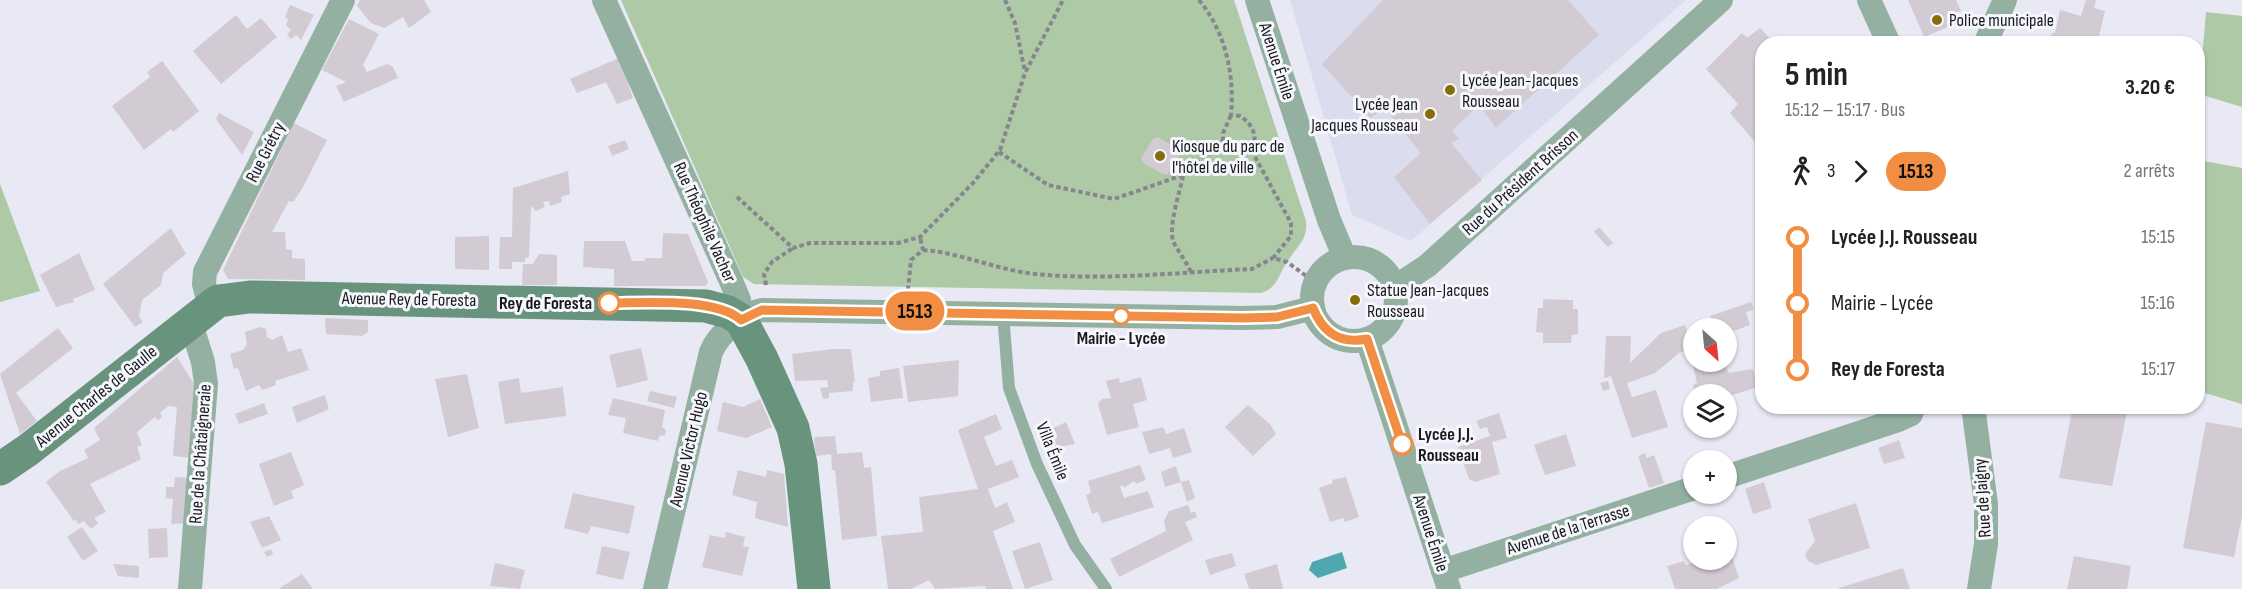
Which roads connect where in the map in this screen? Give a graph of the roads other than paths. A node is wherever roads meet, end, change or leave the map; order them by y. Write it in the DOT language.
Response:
graph roads {
  1 [pos="343,0"];
  2 [pos="604,0"];
  3 [pos="1257,0"];
  4 [pos="1721,0"];
  5 [pos="1869,0"];
  6 [pos="2005,0"];
  7 [pos="1885,36"];
  8 [pos="1989,36"];
  9 [pos="1345,258"];
  10 [pos="1395,287"];
  11 [pos="1313,308"];
  12 [pos="200,314"];
  13 [pos="1003,314"];
  14 [pos="741,320"];
  15 [pos="1367,339"];
  16 [pos="1911,414"];
  17 [pos="1974,414"];
  18 [pos="0,469"];
  19 [pos="1737,473"];
  20 [pos="1683,492"];
  21 [pos="1446,580"];
  22 [pos="190,589"];
  23 [pos="655,589"];
  24 [pos="814,589"];
  25 [pos="1106,589"];
  26 [pos="1979,589"];
  1 -- 12 [label="street, Rue Grétry"];
  2 -- 14 [label="street, Rue Théophile Vacher"];
  3 -- 9 [label="street, Avenue Émile"];
  4 -- 10 [label="street, Rue du Président Brisson"];
  5 -- 7 [label="street"];
  6 -- 8 [label="street"];
  9 -- 10 [label="street"];
  9 -- 11 [label="street"];
  10 -- 15 [label="street"];
  11 -- 13 [label="street"];
  11 -- 15 [label="street"];
  12 -- 14 [label="main road, Avenue Rey de Foresta"];
  12 -- 18 [label="main road, Avenue Charles de Gaulle"];
  12 -- 22 [label="street, Rue de la Châtaigneraie"];
  13 -- 14 [label="street"];
  13 -- 25 [label="lane, Villa Émile"];
  14 -- 23 [label="street, Avenue Victor Hugo"];
  14 -- 24 [label="main road, Rue Théophile Vacher"];
  15 -- 21 [label="street, Avenue Émile"];
  16 -- 19 [label="street"];
  17 -- 26 [label="street, Rue de Jaigny"];
  20 -- 21 [label="street, Avenue de la Terrasse"];
}
